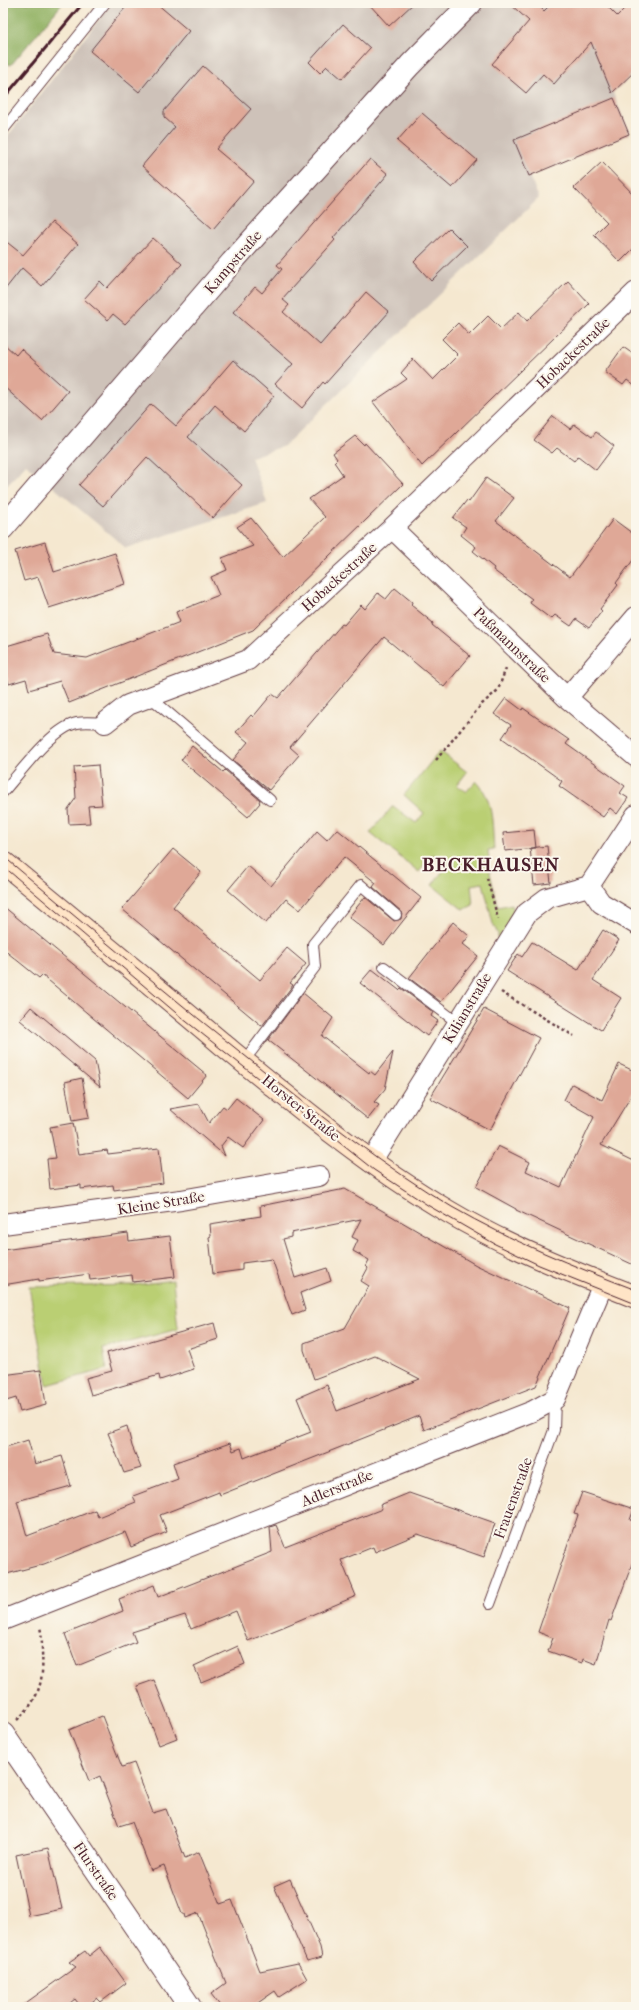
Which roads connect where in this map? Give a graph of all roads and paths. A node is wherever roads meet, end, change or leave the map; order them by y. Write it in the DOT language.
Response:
graph roads {
  1 [pos="105,3"];
  2 [pos="471,3"];
  3 [pos="3,130"];
  4 [pos="636,292"];
  5 [pos="3,528"];
  6 [pos="392,528"];
  7 [pos="636,617"];
  8 [pos="513,647"];
  9 [pos="150,698"];
  10 [pos="567,698"];
  11 [pos="105,723"];
  12 [pos="636,757"];
  13 [pos="436,760"];
  14 [pos="3,792"];
  15 [pos="270,800"];
  16 [pos="636,815"];
  17 [pos="3,862"];
  18 [pos="487,878"];
  19 [pos="589,886"];
  20 [pos="396,915"];
  21 [pos="636,924"];
  22 [pos="509,939"];
  23 [pos="384,967"];
  24 [pos="484,981"];
  25 [pos="458,1023"];
  26 [pos="574,1036"];
  27 [pos="244,1061"];
  28 [pos="371,1162"];
  29 [pos="319,1176"];
  30 [pos="3,1224"];
  31 [pos="603,1284"];
  32 [pos="636,1297"];
  33 [pos="554,1400"];
  34 [pos="490,1604"];
  35 [pos="33,1608"];
  36 [pos="3,1620"];
  37 [pos="8,1728"];
  38 [pos="190,2007"];
  1 -- 3 [label="lane"];
  2 -- 5 [label="street, Kampstraße"];
  4 -- 6 [label="street, Hobackestraße"];
  6 -- 8 [label="street, Paßmannstraße"];
  6 -- 9 [label="street, Hobackestraße"];
  7 -- 10 [label="street"];
  8 -- 10 [label="street, Paßmannstraße"];
  8 -- 13 [label="path"];
  9 -- 11 [label="street, Hobackestraße"];
  9 -- 15 [label="lane"];
  10 -- 12 [label="street, Paßmannstraße"];
  11 -- 14 [label="lane, Hobackestraße"];
  16 -- 19 [label="street"];
  17 -- 27 [label="main road, Horster Straße"];
  18 -- 22 [label="path"];
  19 -- 21 [label="street"];
  19 -- 22 [label="street, Kilianstraße"];
  20 -- 27 [label="lane"];
  22 -- 24 [label="street, Kilianstraße"];
  23 -- 25 [label="lane"];
  24 -- 25 [label="street, Kilianstraße"];
  24 -- 26 [label="path"];
  25 -- 28 [label="street, Kilianstraße"];
  27 -- 28 [label="main road, Horster Straße"];
  28 -- 31 [label="main road, Horster Straße"];
  29 -- 30 [label="street, Kleine Straße"];
  31 -- 32 [label="main road, Horster Straße"];
  31 -- 33 [label="street"];
  33 -- 34 [label="lane, Frauenstraße"];
  33 -- 35 [label="street, Adlerstraße"];
  35 -- 36 [label="street, Adlerstraße"];
  35 -- 37 [label="path"];
  37 -- 38 [label="street, Flurstraße"];
}
